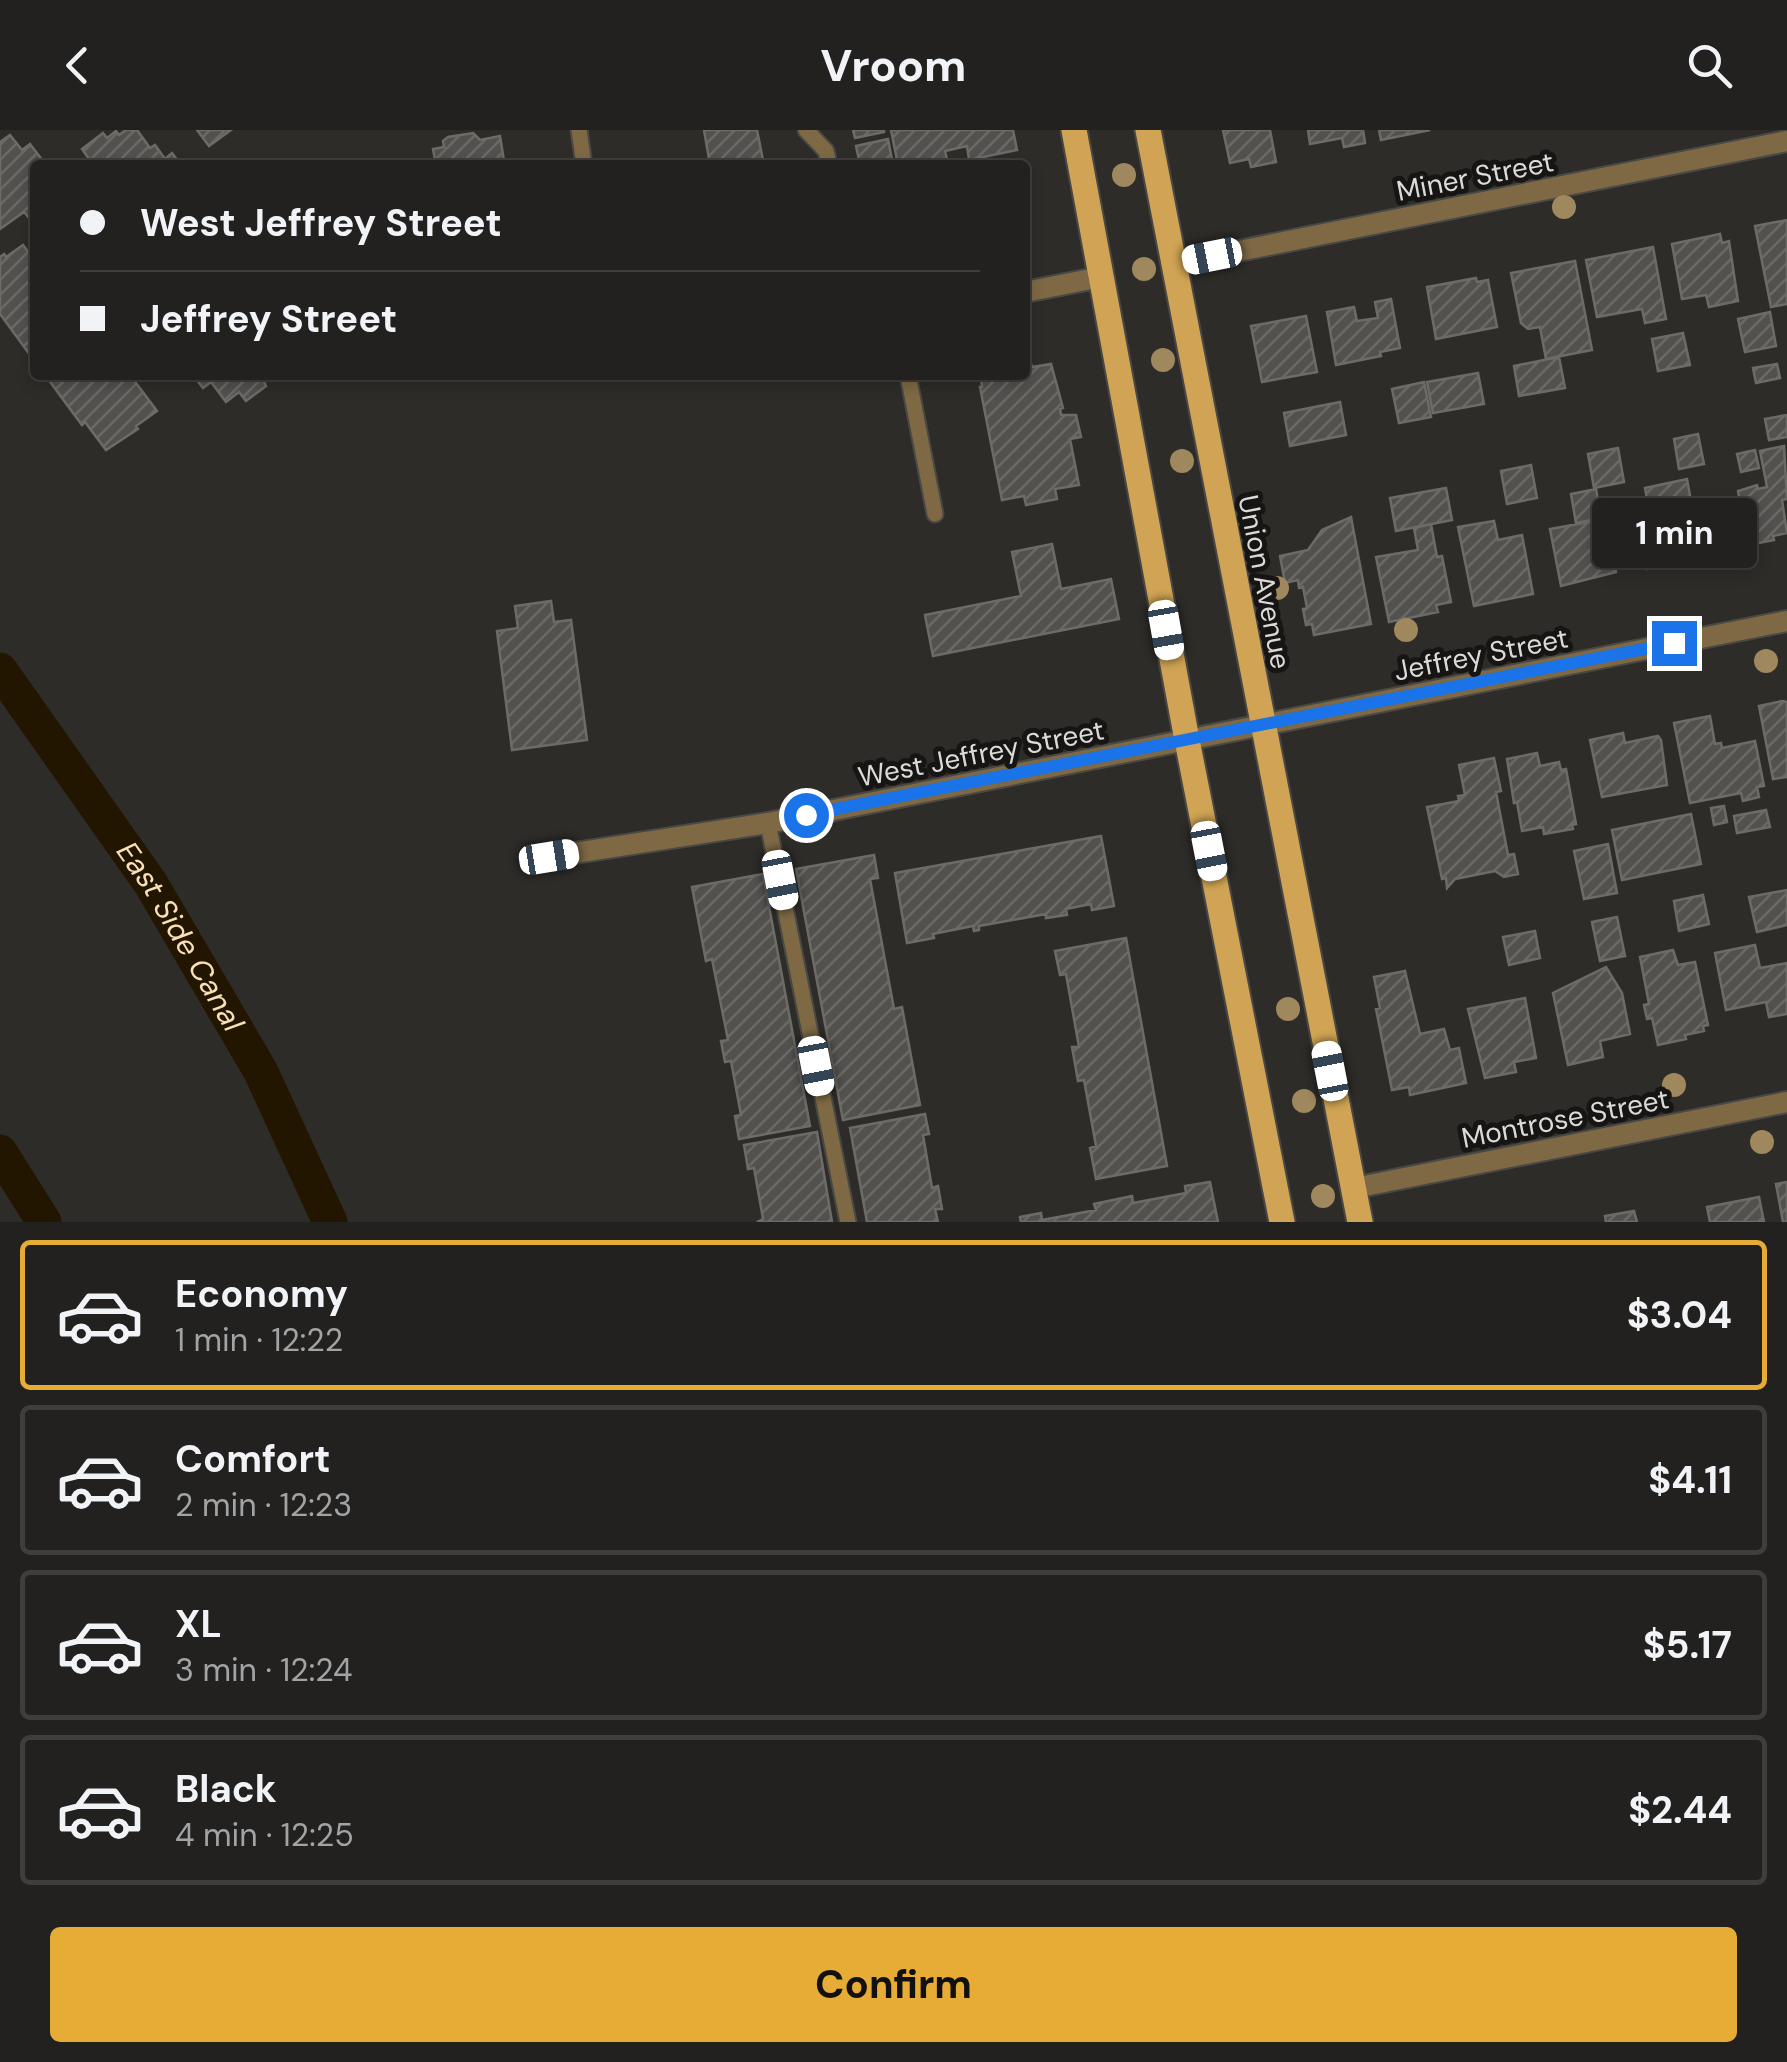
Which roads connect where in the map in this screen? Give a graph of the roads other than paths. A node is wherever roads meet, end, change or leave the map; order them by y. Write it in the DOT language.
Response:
graph roads {
  1 [pos="579,130"];
  2 [pos="806,130"];
  3 [pos="1074,130"];
  4 [pos="1148,130"];
  5 [pos="1787,141"];
  6 [pos="583,160"];
  7 [pos="828,160"];
  8 [pos="1174,264"];
  9 [pos="1101,277"];
  10 [pos="1030,291"];
  11 [pos="909,380"];
  12 [pos="935,514"];
  13 [pos="1787,621"];
  14 [pos="1262,726"];
  15 [pos="1186,740"];
  16 [pos="768,823"];
  17 [pos="549,857"];
  18 [pos="1787,1102"];
  19 [pos="1354,1188"];
  20 [pos="848,1222"];
  21 [pos="1282,1222"];
  22 [pos="1360,1222"];
  1 -- 6 [label="lane"];
  2 -- 7 [label="lane"];
  3 -- 9 [label="main road"];
  4 -- 8 [label="main road, Union Avenue"];
  5 -- 8 [label="street, Miner Street"];
  8 -- 14 [label="main road, Union Avenue"];
  9 -- 10 [label="street"];
  9 -- 15 [label="main road"];
  11 -- 12 [label="lane"];
  13 -- 14 [label="street, Jeffrey Street"];
  14 -- 15 [label="street, Jeffrey Street"];
  14 -- 19 [label="main road, Union Avenue"];
  15 -- 16 [label="street, West Jeffrey Street"];
  15 -- 21 [label="main road"];
  16 -- 17 [label="street, West Jeffrey Street"];
  16 -- 20 [label="lane"];
  18 -- 19 [label="street, Montrose Street"];
  19 -- 22 [label="main road, Union Avenue"];
}
